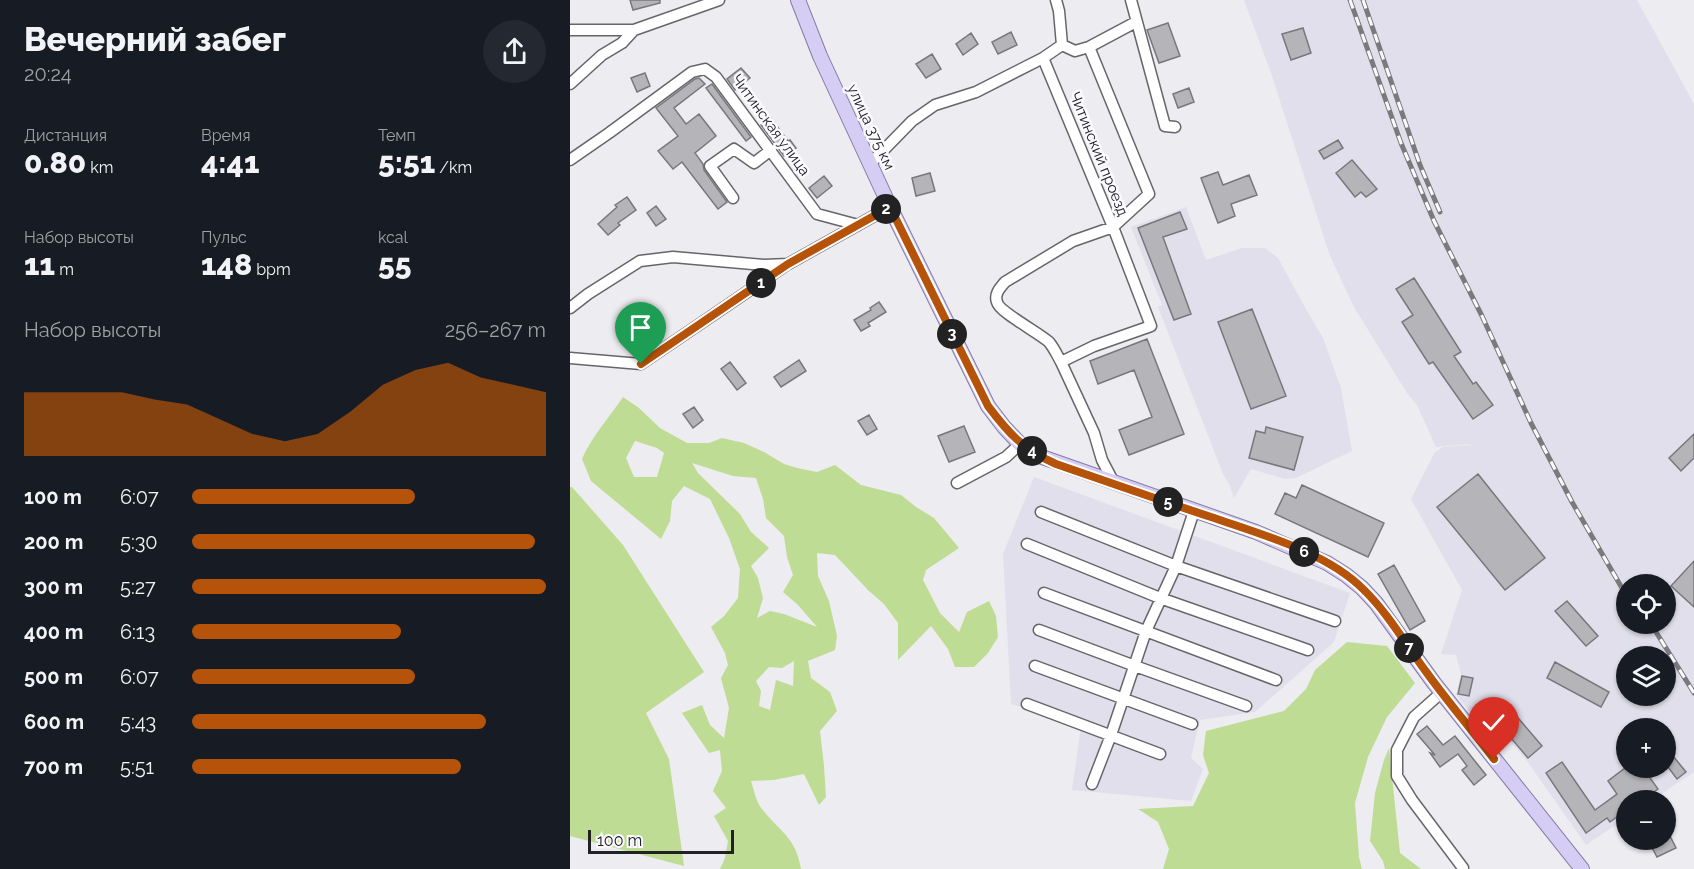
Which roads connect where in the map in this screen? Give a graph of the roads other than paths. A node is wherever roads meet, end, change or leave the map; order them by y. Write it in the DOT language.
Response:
graph roads {
  1 [pos="718,0"];
  2 [pos="798,0"];
  3 [pos="1056,0"];
  4 [pos="1131,0"];
  5 [pos="1136,22"];
  6 [pos="570,30"];
  7 [pos="634,30"];
  8 [pos="1062,45"];
  9 [pos="1089,47"];
  10 [pos="1043,58"];
  11 [pos="570,84"];
  12 [pos="1175,127"];
  13 [pos="771,150"];
  14 [pos="570,159"];
  15 [pos="870,164"];
  16 [pos="733,198"];
  17 [pos="890,207"];
  18 [pos="858,225"];
  19 [pos="1113,227"];
  20 [pos="788,264"];
  21 [pos="570,308"];
  22 [pos="570,358"];
  23 [pos="1061,362"];
  24 [pos="1020,444"];
  25 [pos="957,483"];
  26 [pos="1114,483"];
  27 [pos="1194,511"];
  28 [pos="1041,512"];
  29 [pos="1027,544"];
  30 [pos="1176,566"];
  31 [pos="1044,593"];
  32 [pos="1160,598"];
  33 [pos="1335,621"];
  34 [pos="1039,630"];
  35 [pos="1146,631"];
  36 [pos="1308,650"];
  37 [pos="1035,666"];
  38 [pos="1135,666"];
  39 [pos="1276,680"];
  40 [pos="1441,693"];
  41 [pos="1122,699"];
  42 [pos="1028,704"];
  43 [pos="1246,706"];
  44 [pos="1192,724"];
  45 [pos="1111,735"];
  46 [pos="1160,754"];
  47 [pos="1092,784"];
  48 [pos="1463,868"];
  49 [pos="1581,869"];
  1 -- 7 [label="street"];
  2 -- 15 [label="main road, улица 375 км"];
  3 -- 8 [label="street"];
  4 -- 5 [label="street"];
  5 -- 9 [label="street"];
  5 -- 12 [label="street"];
  6 -- 7 [label="street"];
  7 -- 11 [label="street"];
  8 -- 9 [label="street"];
  8 -- 10 [label="street"];
  9 -- 19 [label="street"];
  10 -- 15 [label="street"];
  10 -- 19 [label="street, Читинский проезд"];
  13 -- 14 [label="street, Читинская улица"];
  13 -- 16 [label="street"];
  13 -- 18 [label="street, Читинская улица"];
  15 -- 17 [label="main road, улица 375 км"];
  17 -- 18 [label="street"];
  17 -- 24 [label="main road, улица 375 км"];
  18 -- 20 [label="street"];
  19 -- 23 [label="street, Читинский проезд"];
  19 -- 23 [label="street"];
  20 -- 21 [label="street"];
  20 -- 22 [label="street"];
  23 -- 26 [label="street"];
  24 -- 25 [label="street"];
  24 -- 26 [label="main road, улица 375 км"];
  26 -- 27 [label="main road, улица 375 км"];
  27 -- 30 [label="street"];
  27 -- 40 [label="main road, улица 375 км"];
  28 -- 30 [label="street"];
  29 -- 32 [label="street"];
  30 -- 32 [label="street"];
  30 -- 33 [label="street"];
  31 -- 35 [label="street"];
  32 -- 35 [label="street"];
  32 -- 36 [label="street"];
  34 -- 38 [label="street"];
  35 -- 38 [label="street"];
  35 -- 39 [label="street"];
  37 -- 41 [label="street"];
  38 -- 41 [label="street"];
  38 -- 43 [label="street"];
  40 -- 48 [label="street"];
  40 -- 49 [label="main road, улица 375 км"];
  41 -- 44 [label="street"];
  41 -- 45 [label="street"];
  42 -- 45 [label="street"];
  45 -- 46 [label="street"];
  45 -- 47 [label="street"];
}
